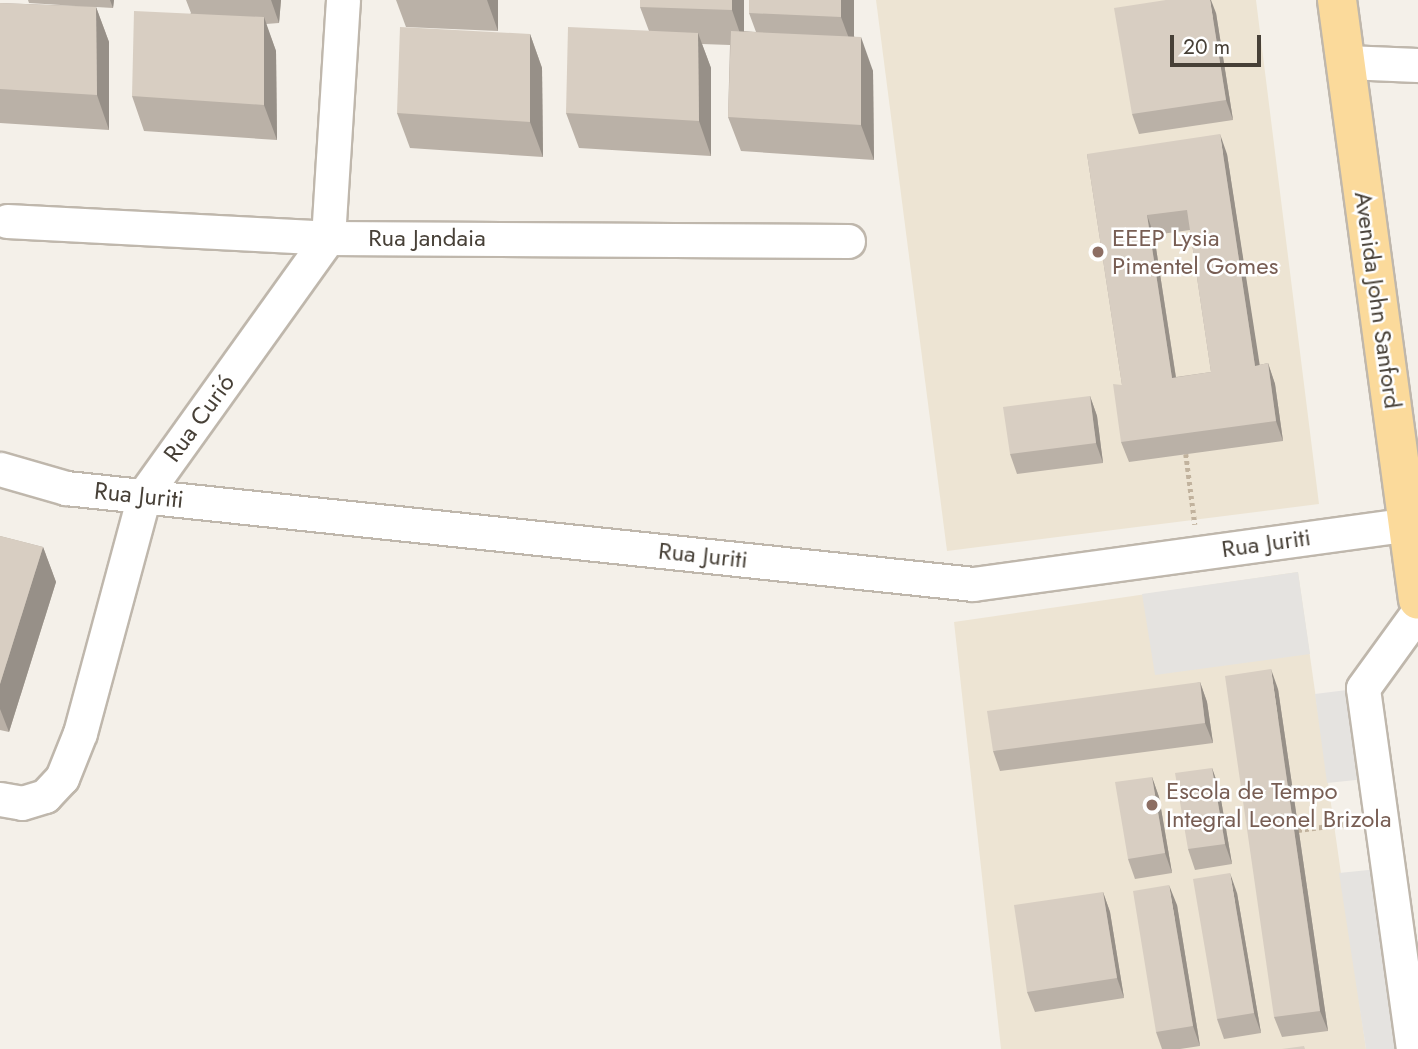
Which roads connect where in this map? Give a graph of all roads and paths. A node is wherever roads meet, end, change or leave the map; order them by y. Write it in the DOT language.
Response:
graph roads {
  1 [pos="343,0"];
  2 [pos="1336,0"];
  3 [pos="1345,62"];
  4 [pos="1418,65"];
  5 [pos="6,220"];
  6 [pos="328,238"];
  7 [pos="848,241"];
  8 [pos="1401,344"];
  9 [pos="1404,391"];
  10 [pos="1185,454"];
  11 [pos="0,469"];
  12 [pos="144,495"];
  13 [pos="1406,525"];
  14 [pos="1199,552"];
  15 [pos="1418,600"];
  16 [pos="1418,612"];
  17 [pos="0,799"];
  18 [pos="1381,820"];
  19 [pos="1298,830"];
  20 [pos="1413,1049"];
  1 -- 6 [label="street"];
  2 -- 3 [label="main road, Avenida John Sanford"];
  3 -- 4 [label="street"];
  3 -- 8 [label="main road, Avenida John Sanford"];
  5 -- 6 [label="street, Rua Jandaia"];
  6 -- 7 [label="street, Rua Jandaia"];
  6 -- 12 [label="street, Rua Curió"];
  8 -- 9 [label="main road, Avenida John Sanford"];
  9 -- 13 [label="main road, Avenida John Sanford"];
  10 -- 14 [label="path"];
  11 -- 12 [label="street, Rua Juriti"];
  12 -- 14 [label="street, Rua Juriti"];
  12 -- 17 [label="street, Rua Curió"];
  13 -- 14 [label="street, Rua Juriti"];
  13 -- 15 [label="main road, Avenida John Sanford"];
  16 -- 18 [label="street"];
  18 -- 19 [label="path"];
  18 -- 20 [label="street"];
}
